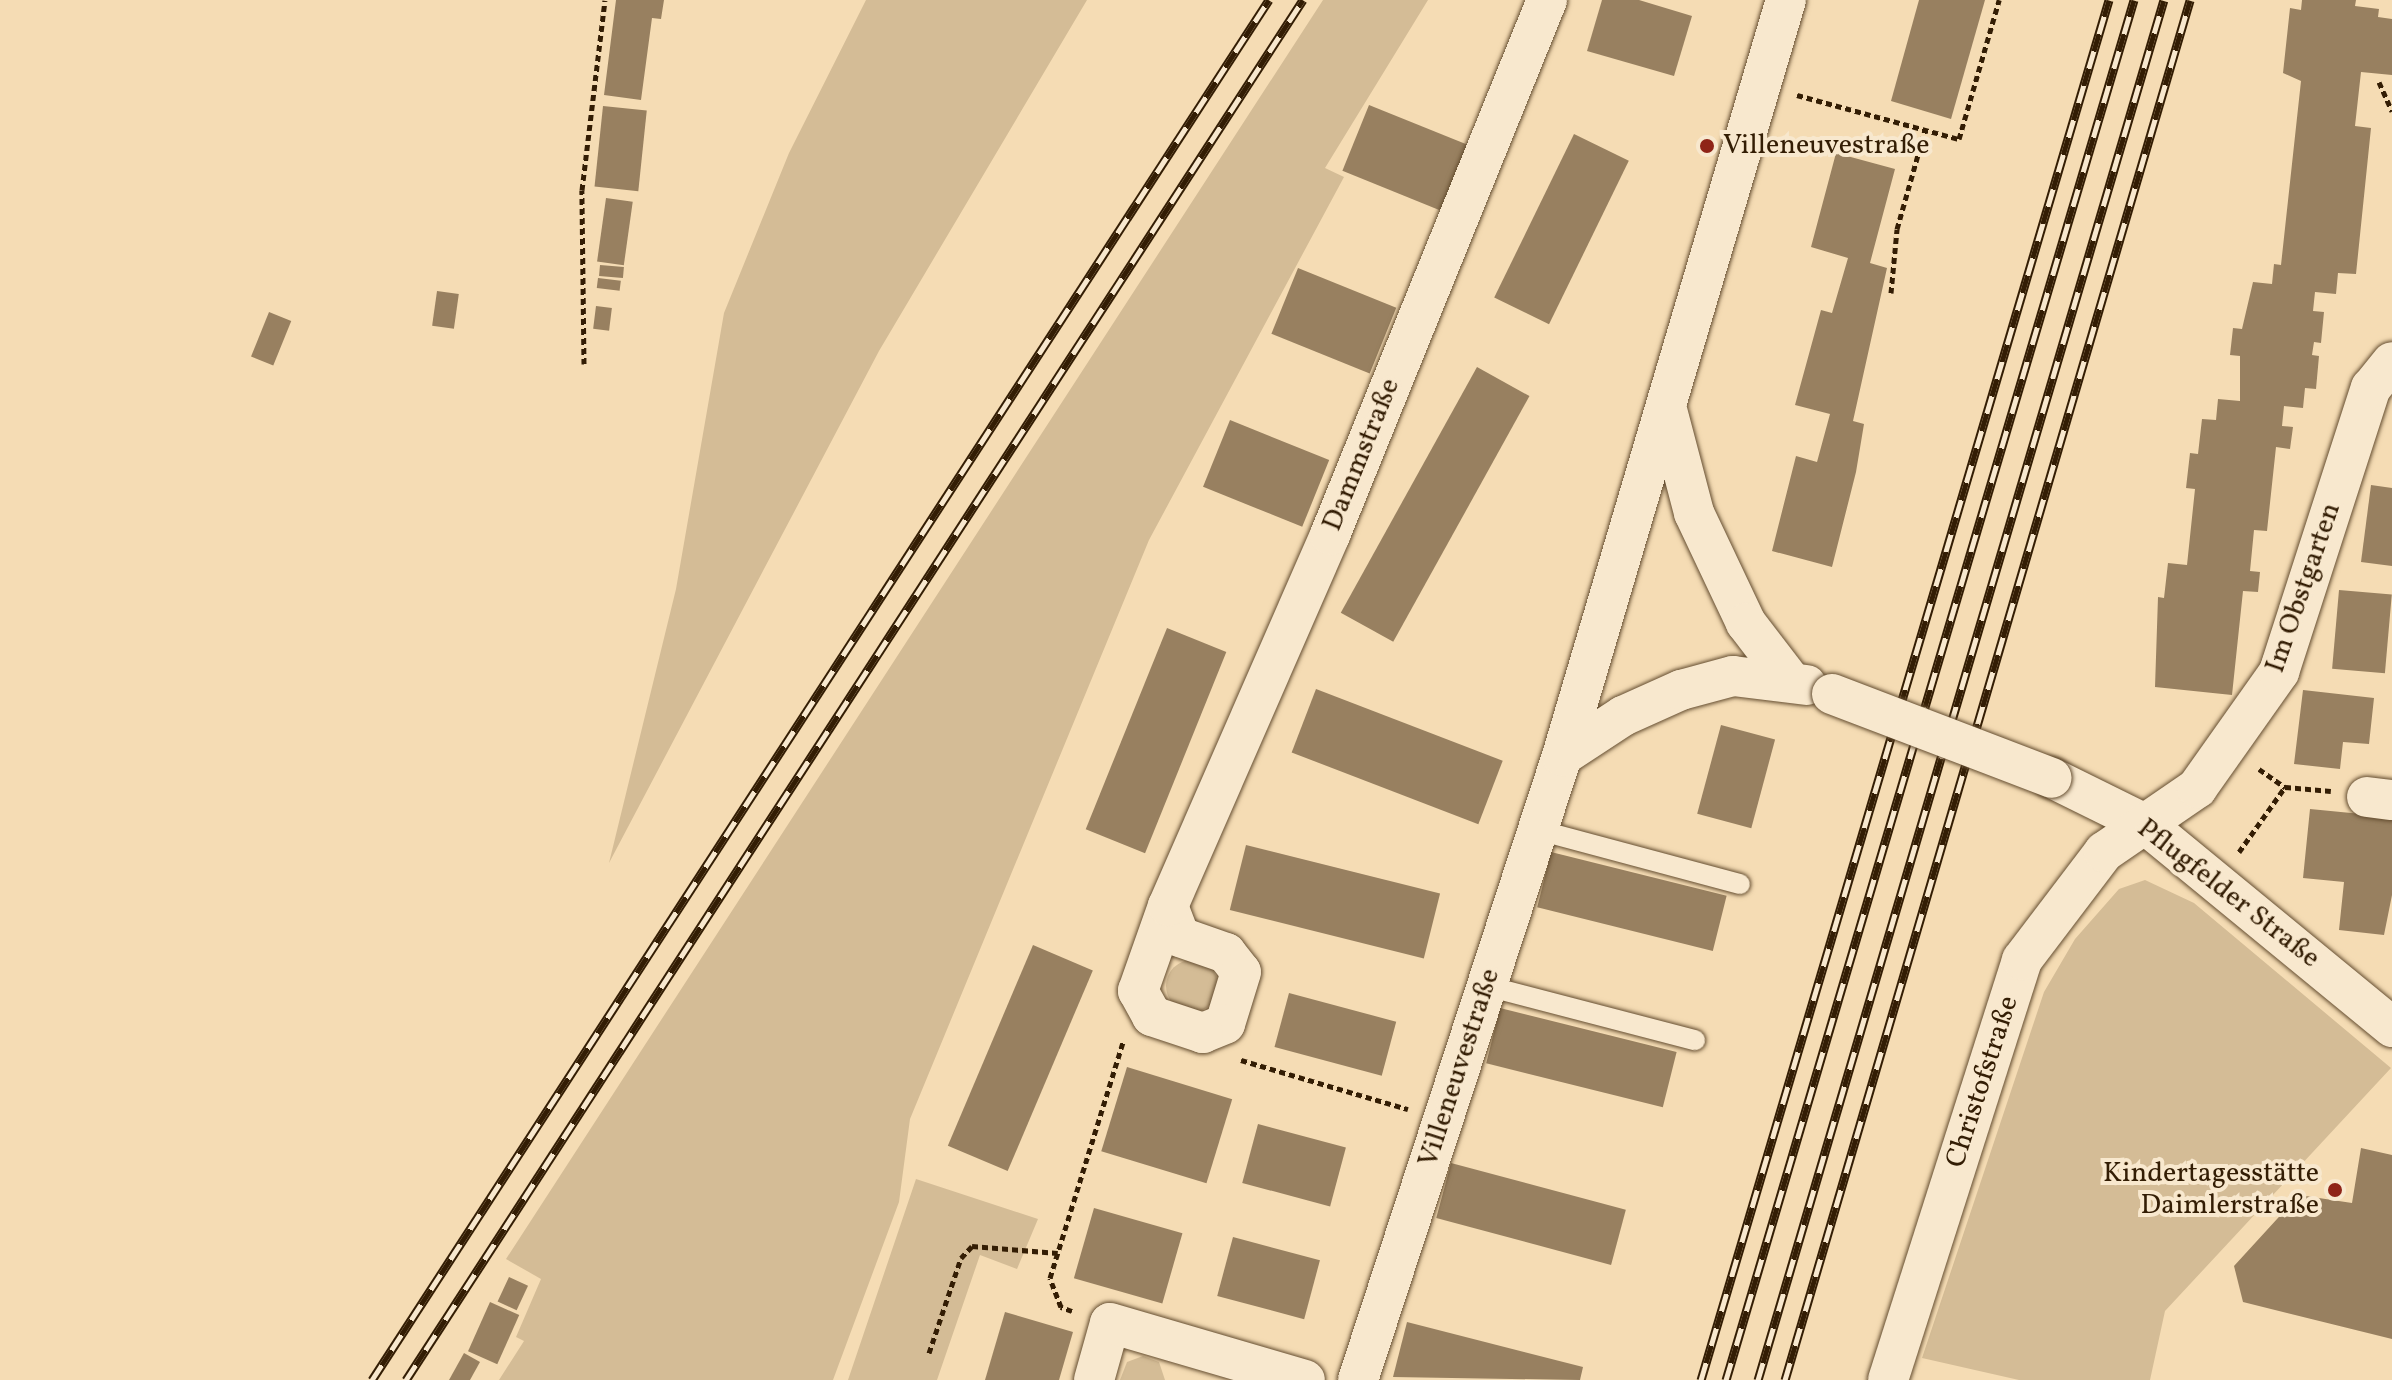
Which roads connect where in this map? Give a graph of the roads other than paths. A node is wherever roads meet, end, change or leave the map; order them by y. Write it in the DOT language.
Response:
graph roads {
  1 [pos="1547,0"];
  2 [pos="1786,0"];
  3 [pos="2392,362"];
  4 [pos="1666,406"];
  5 [pos="1789,679"];
  6 [pos="1562,756"];
  7 [pos="2145,824"];
  8 [pos="1538,830"];
  9 [pos="1740,884"];
  10 [pos="1168,906"];
  11 [pos="1487,986"];
  12 [pos="2392,1027"];
  13 [pos="1695,1040"];
  14 [pos="1094,1380"];
  15 [pos="1305,1380"];
  16 [pos="1358,1380"];
  17 [pos="1888,1380"];
  1 -- 10 [label="street, Dammstraße"];
  2 -- 4 [label="street, Villeneuvestraße"];
  3 -- 7 [label="street, Im Obstgarten"];
  4 -- 5 [label="street"];
  4 -- 6 [label="street, Villeneuvestraße"];
  5 -- 6 [label="street"];
  5 -- 7 [label="street, Pflugfelder Straße, bridge"];
  6 -- 8 [label="street, Villeneuvestraße"];
  7 -- 12 [label="street, Pflugfelder Straße"];
  7 -- 17 [label="street, Christofstraße"];
  8 -- 9 [label="lane"];
  8 -- 11 [label="street, Villeneuvestraße"];
  10 -- 10 [label="street, Dammstraße"];
  11 -- 13 [label="lane"];
  11 -- 16 [label="street, Villeneuvestraße"];
  14 -- 15 [label="street"];
}
